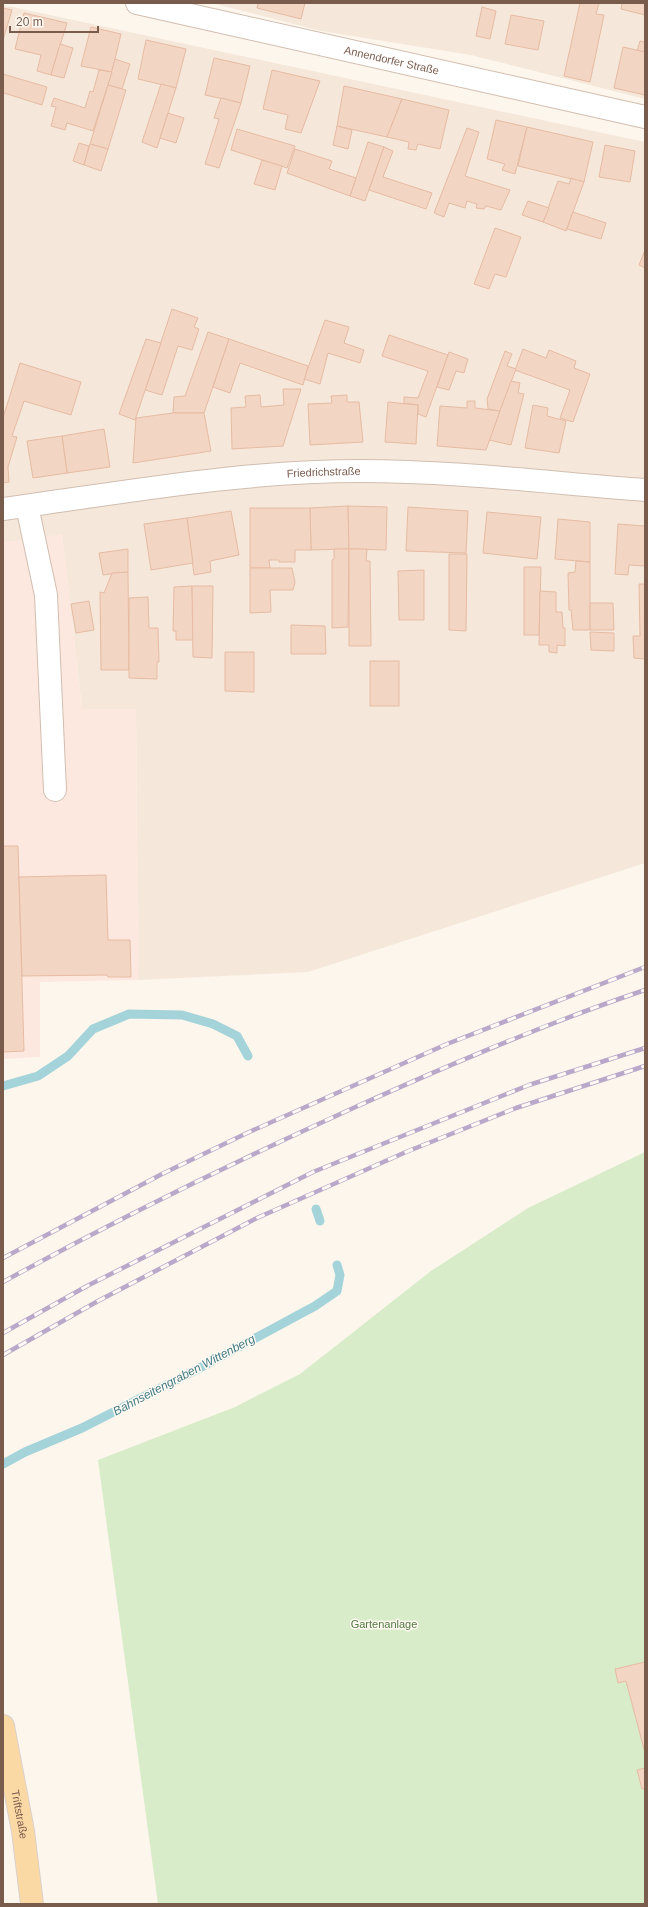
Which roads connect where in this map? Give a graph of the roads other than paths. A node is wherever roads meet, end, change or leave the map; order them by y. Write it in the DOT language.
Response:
graph roads {
  1 [pos="138,3"];
  2 [pos="645,116"];
  3 [pos="645,490"];
  4 [pos="27,506"];
  5 [pos="3,509"];
  6 [pos="55,790"];
  7 [pos="3,1726"];
  8 [pos="32,1904"];
  1 -- 2 [label="street, Annendorfer Straße"];
  3 -- 4 [label="street, Friedrichstraße"];
  4 -- 5 [label="street, Friedrichstraße"];
  4 -- 6 [label="street"];
  7 -- 8 [label="main road, Triftstraße"];
}
